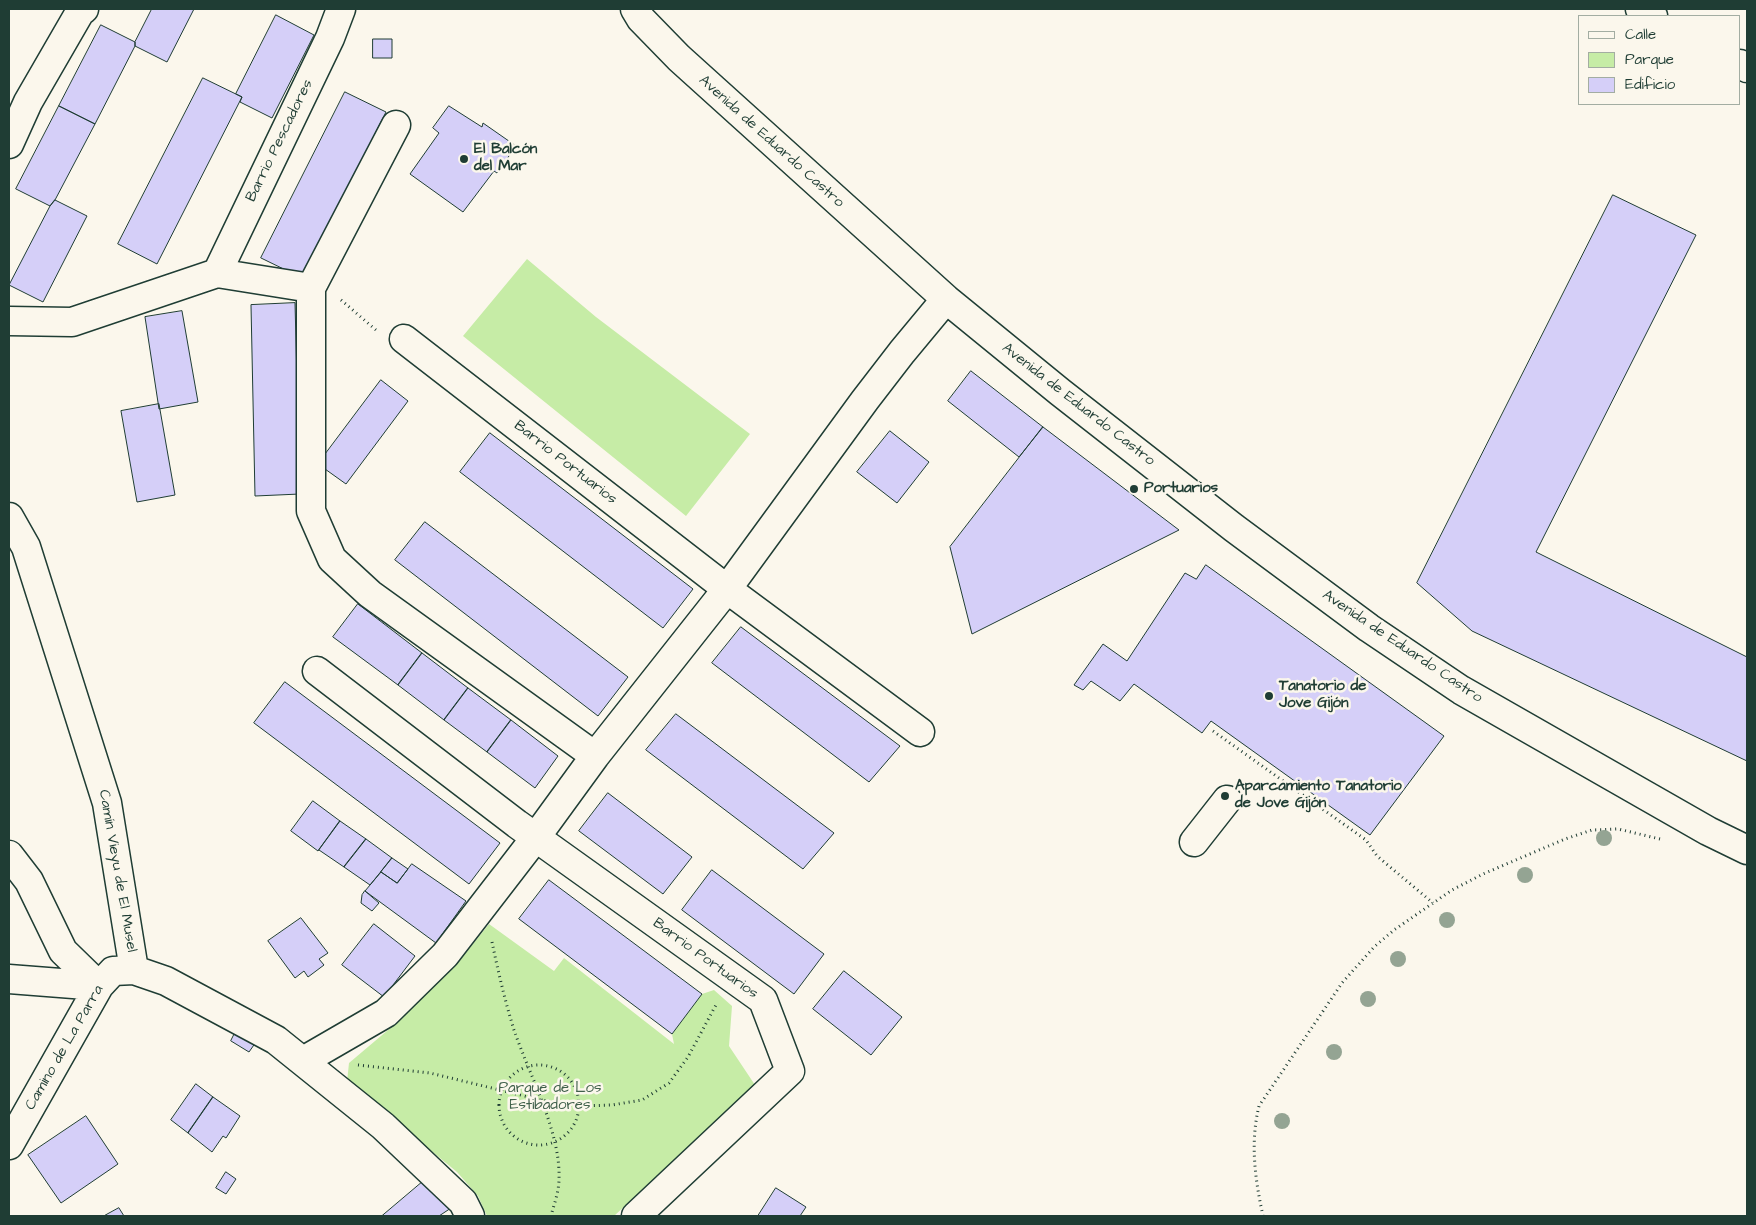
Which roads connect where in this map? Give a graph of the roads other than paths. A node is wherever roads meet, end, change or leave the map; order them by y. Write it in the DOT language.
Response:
graph roads {
  1 [pos="84,9"];
  2 [pos="341,9"];
  3 [pos="635,9"];
  4 [pos="1640,9"];
  5 [pos="1651,15"];
  6 [pos="396,125"];
  7 [pos="9,144"];
  8 [pos="217,273"];
  9 [pos="311,288"];
  10 [pos="946,299"];
  11 [pos="9,321"];
  12 [pos="404,339"];
  13 [pos="9,517"];
  14 [pos="727,588"];
  15 [pos="316,671"];
  16 [pos="920,732"];
  17 [pos="595,756"];
  18 [pos="1227,800"];
  19 [pos="536,837"];
  20 [pos="1194,842"];
  21 [pos="1747,850"];
  22 [pos="9,855"];
  23 [pos="134,970"];
  24 [pos="9,978"];
  25 [pos="100,986"];
  26 [pos="302,1060"];
  27 [pos="9,1145"];
  28 [pos="470,1216"];
  29 [pos="636,1216"];
  1 -- 7 [label="street"];
  2 -- 8 [label="street, Barrio Pescadores"];
  3 -- 10 [label="street, Avenida de Eduardo Castro"];
  4 -- 5 [label="street"];
  6 -- 9 [label="street"];
  8 -- 9 [label="street"];
  8 -- 11 [label="street"];
  9 -- 17 [label="street"];
  10 -- 14 [label="street"];
  10 -- 21 [label="street, Avenida de Eduardo Castro"];
  12 -- 14 [label="street, Barrio Portuarios"];
  13 -- 23 [label="street, Camín Vieyu de El Musel"];
  14 -- 16 [label="street, Barrio Portuarios"];
  14 -- 17 [label="street"];
  15 -- 19 [label="street, Barrio Portuarios"];
  17 -- 19 [label="street"];
  18 -- 20 [label="street"];
  19 -- 26 [label="street"];
  19 -- 29 [label="street, Barrio Portuarios"];
  22 -- 25 [label="street"];
  23 -- 25 [label="street, Camino de La Parra"];
  23 -- 26 [label="street, Camín Vieyu de El Musel"];
  24 -- 25 [label="street"];
  25 -- 27 [label="street, Camino de La Parra"];
  26 -- 28 [label="street, Camín Vieyu de El Musel"];
}
